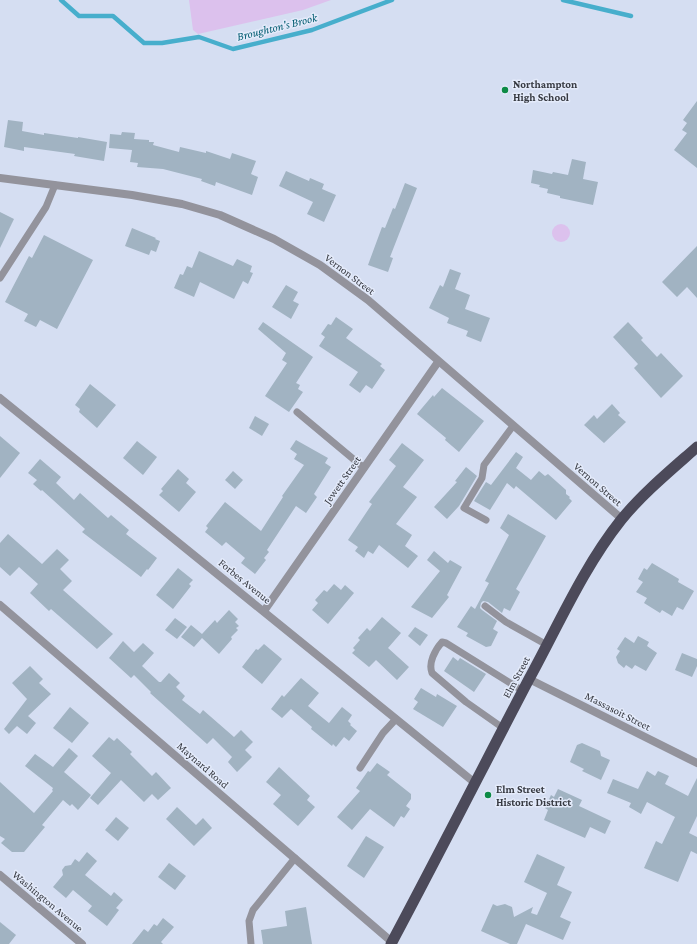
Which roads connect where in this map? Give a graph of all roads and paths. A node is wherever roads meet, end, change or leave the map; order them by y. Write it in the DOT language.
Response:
graph roads {
  1 [pos="0,178"];
  2 [pos="55,185"];
  3 [pos="0,278"];
  4 [pos="438,362"];
  5 [pos="0,398"];
  6 [pos="297,412"];
  7 [pos="514,426"];
  8 [pos="697,447"];
  9 [pos="364,468"];
  10 [pos="622,519"];
  11 [pos="486,520"];
  12 [pos="0,605"];
  13 [pos="485,606"];
  14 [pos="264,611"];
  15 [pos="547,645"];
  16 [pos="530,679"];
  17 [pos="523,691"];
  18 [pos="396,719"];
  19 [pos="503,728"];
  20 [pos="697,763"];
  21 [pos="360,768"];
  22 [pos="475,783"];
  23 [pos="295,858"];
  24 [pos="0,875"];
  25 [pos="391,943"];
  26 [pos="82,944"];
  27 [pos="251,944"];
  1 -- 2 [label="street, Vernon Street"];
  2 -- 3 [label="lane"];
  2 -- 4 [label="street, Vernon Street"];
  4 -- 7 [label="street, Vernon Street"];
  4 -- 9 [label="street, Jewett Street"];
  5 -- 14 [label="street, Forbes Avenue"];
  6 -- 9 [label="lane"];
  7 -- 10 [label="street, Vernon Street"];
  7 -- 11 [label="lane"];
  8 -- 10 [label="highway, Elm Street"];
  9 -- 14 [label="street, Jewett Street"];
  10 -- 15 [label="highway, Elm Street"];
  12 -- 23 [label="street, Maynard Road"];
  13 -- 15 [label="lane"];
  14 -- 18 [label="street, Forbes Avenue"];
  15 -- 16 [label="highway, Elm Street"];
  16 -- 17 [label="highway, Elm Street"];
  16 -- 20 [label="street, Massasoit Street"];
  17 -- 19 [label="highway, Elm Street"];
  17 -- 19 [label="lane"];
  18 -- 21 [label="lane"];
  18 -- 22 [label="street, Forbes Avenue"];
  19 -- 22 [label="highway, Elm Street"];
  22 -- 25 [label="highway, Elm Street"];
  23 -- 25 [label="street, Maynard Road"];
  23 -- 27 [label="lane"];
  24 -- 26 [label="street, Washington Avenue"];
}
